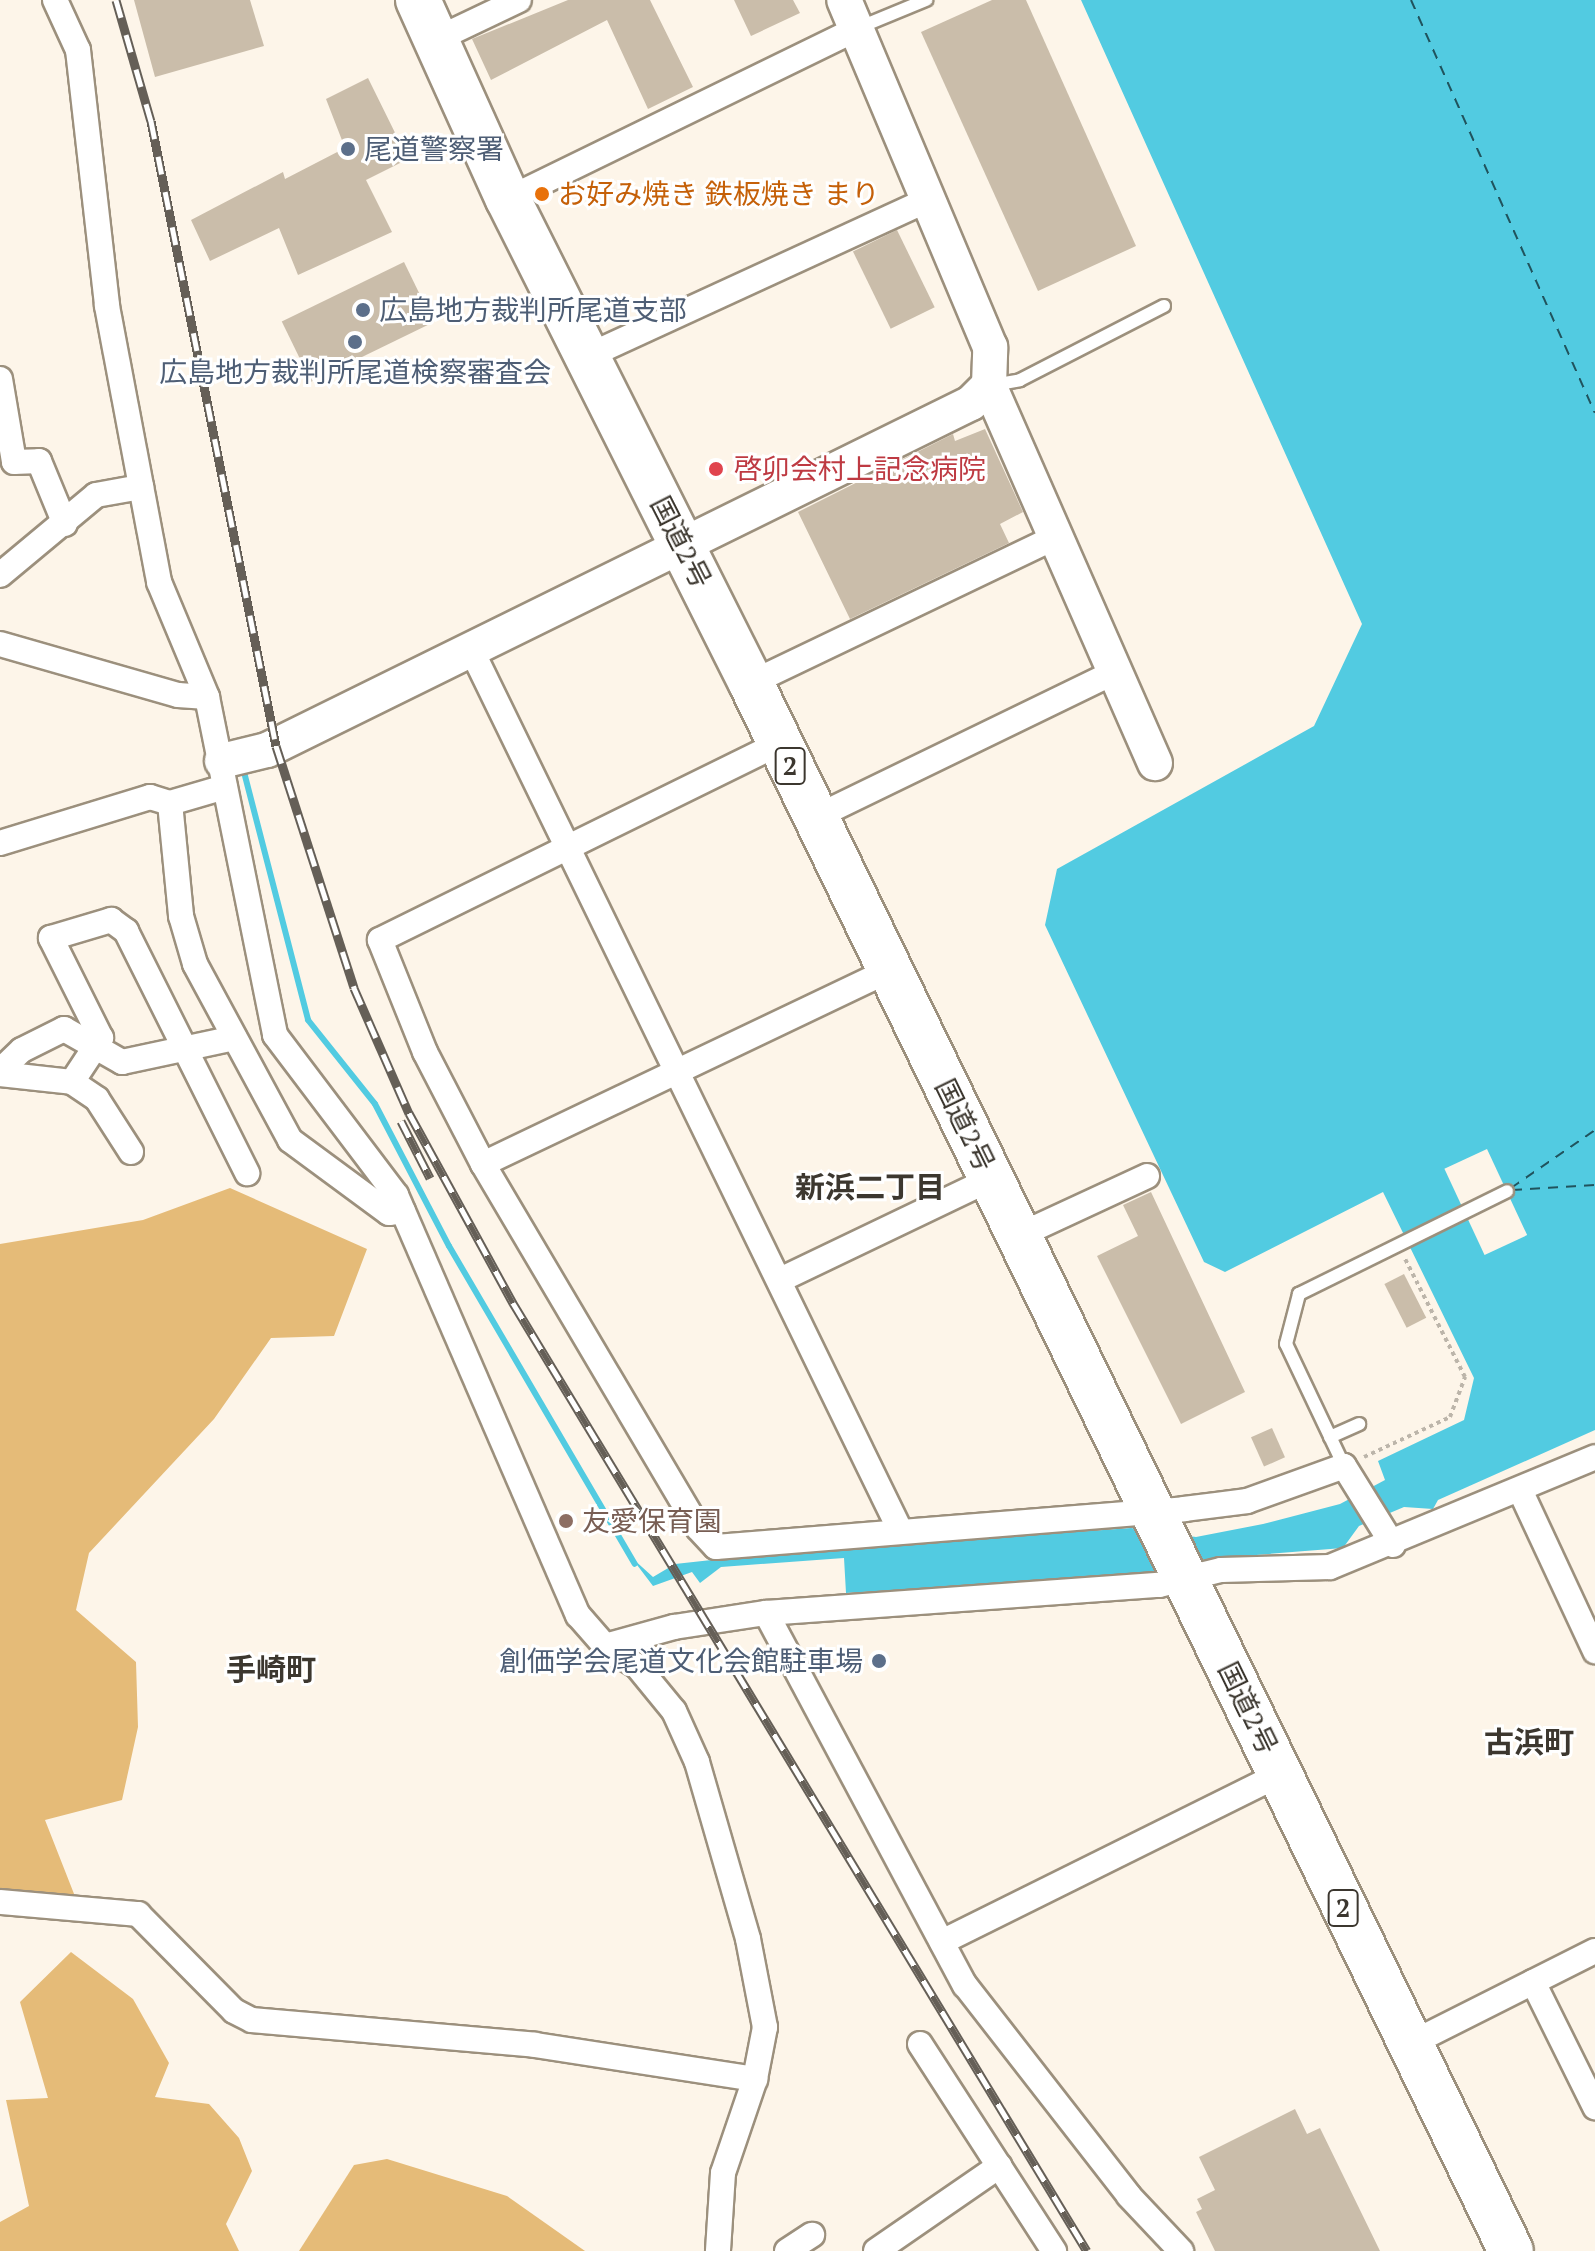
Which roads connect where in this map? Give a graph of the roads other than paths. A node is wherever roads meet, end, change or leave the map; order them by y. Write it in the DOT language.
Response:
graph roads {
  1 [pos="55,0"];
  2 [pos="418,0"];
  3 [pos="519,0"];
  4 [pos="926,0"];
  5 [pos="851,14"];
  6 [pos="433,41"];
  7 [pos="931,198"];
  8 [pos="508,199"];
  9 [pos="1164,306"];
  10 [pos="588,356"];
  11 [pos="0,379"];
  12 [pos="989,385"];
  13 [pos="141,487"];
  14 [pos="65,524"];
  15 [pos="1056,537"];
  16 [pos="683,546"];
  17 [pos="0,575"];
  18 [pos="0,644"];
  19 [pos="471,649"];
  20 [pos="1113,673"];
  21 [pos="751,683"];
  22 [pos="207,697"];
  23 [pos="780,743"];
  24 [pos="1155,763"];
  25 [pos="223,774"];
  26 [pos="170,803"];
  27 [pos="814,818"];
  28 [pos="0,843"];
  29 [pos="569,843"];
  30 [pos="891,969"];
  31 [pos="234,1038"];
  32 [pos="96,1048"];
  33 [pos="184,1049"];
  34 [pos="0,1072"];
  35 [pos="679,1073"];
  36 [pos="72,1082"];
  37 [pos="131,1152"];
  38 [pos="483,1164"];
  39 [pos="247,1173"];
  40 [pos="1147,1176"];
  41 [pos="991,1179"];
  42 [pos="1507,1191"];
  43 [pos="403,1211"];
  44 [pos="1020,1235"];
  45 [pos="782,1279"];
  46 [pos="1359,1424"];
  47 [pos="1330,1437"];
  48 [pos="1595,1457"];
  49 [pos="1348,1474"];
  50 [pos="1520,1490"];
  51 [pos="900,1530"];
  52 [pos="1169,1545"];
  53 [pos="1393,1545"];
  54 [pos="766,1613"];
  55 [pos="605,1646"];
  56 [pos="1595,1651"];
  57 [pos="1280,1774"];
  58 [pos="0,1902"];
  59 [pos="942,1942"];
  60 [pos="1595,1951"];
  61 [pos="1533,1982"];
  62 [pos="920,2044"];
  63 [pos="1408,2045"];
  64 [pos="755,2079"];
  65 [pos="1595,2107"];
  66 [pos="999,2166"];
  67 [pos="812,2235"];
  68 [pos="718,2251"];
  69 [pos="787,2251"];
  70 [pos="876,2251"];
  71 [pos="1054,2251"];
  72 [pos="1181,2251"];
  73 [pos="1511,2251"];
  1 -- 13 [label="street"];
  2 -- 6 [label="highway, 国道2号 / 2"];
  3 -- 6 [label="street"];
  4 -- 5 [label="lane"];
  5 -- 7 [label="street"];
  5 -- 8 [label="street"];
  6 -- 8 [label="highway, 国道2号 / 2"];
  7 -- 10 [label="street"];
  7 -- 12 [label="street"];
  8 -- 10 [label="highway, 国道2号 / 2"];
  9 -- 12 [label="lane"];
  10 -- 16 [label="highway, 国道2号 / 2"];
  11 -- 14 [label="street"];
  12 -- 15 [label="street"];
  12 -- 16 [label="street"];
  13 -- 14 [label="street"];
  13 -- 22 [label="street"];
  14 -- 17 [label="street"];
  15 -- 20 [label="street"];
  15 -- 21 [label="street"];
  16 -- 19 [label="street"];
  16 -- 21 [label="highway, 国道2号 / 2"];
  18 -- 22 [label="street"];
  19 -- 25 [label="street"];
  19 -- 29 [label="street"];
  20 -- 24 [label="street"];
  20 -- 27 [label="street"];
  21 -- 23 [label="highway, 国道2号 / 2"];
  22 -- 25 [label="street"];
  23 -- 27 [label="highway, 国道2号 / 2"];
  23 -- 29 [label="street"];
  25 -- 26 [label="street"];
  25 -- 43 [label="street"];
  26 -- 28 [label="street"];
  26 -- 31 [label="street"];
  27 -- 30 [label="highway, 国道2号 / 2"];
  29 -- 35 [label="street"];
  29 -- 38 [label="street"];
  30 -- 35 [label="street"];
  30 -- 41 [label="highway, 国道2号 / 2"];
  31 -- 33 [label="street"];
  31 -- 43 [label="street"];
  32 -- 33 [label="street"];
  32 -- 33 [label="street"];
  32 -- 34 [label="street"];
  32 -- 36 [label="street"];
  33 -- 39 [label="street"];
  34 -- 36 [label="street"];
  35 -- 38 [label="street"];
  35 -- 45 [label="street"];
  36 -- 37 [label="street"];
  38 -- 51 [label="street"];
  40 -- 44 [label="street"];
  41 -- 44 [label="highway, 国道2号 / 2"];
  41 -- 45 [label="street"];
  42 -- 47 [label="lane"];
  43 -- 55 [label="street"];
  44 -- 52 [label="highway, 国道2号 / 2"];
  45 -- 51 [label="street"];
  46 -- 47 [label="lane"];
  47 -- 49 [label="lane"];
  48 -- 50 [label="street"];
  49 -- 52 [label="street"];
  49 -- 53 [label="street"];
  50 -- 53 [label="street"];
  50 -- 56 [label="street"];
  51 -- 52 [label="street"];
  52 -- 53 [label="street"];
  52 -- 54 [label="street"];
  52 -- 57 [label="highway, 国道2号 / 2"];
  54 -- 55 [label="street"];
  54 -- 59 [label="street"];
  55 -- 64 [label="street"];
  57 -- 59 [label="street"];
  57 -- 63 [label="highway, 国道2号 / 2"];
  58 -- 64 [label="street"];
  59 -- 72 [label="street"];
  60 -- 61 [label="street"];
  61 -- 63 [label="street"];
  61 -- 65 [label="street"];
  62 -- 66 [label="street"];
  63 -- 73 [label="highway, 国道2号 / 2"];
  64 -- 68 [label="street"];
  66 -- 70 [label="street"];
  66 -- 71 [label="street"];
  67 -- 69 [label="street"];
}
